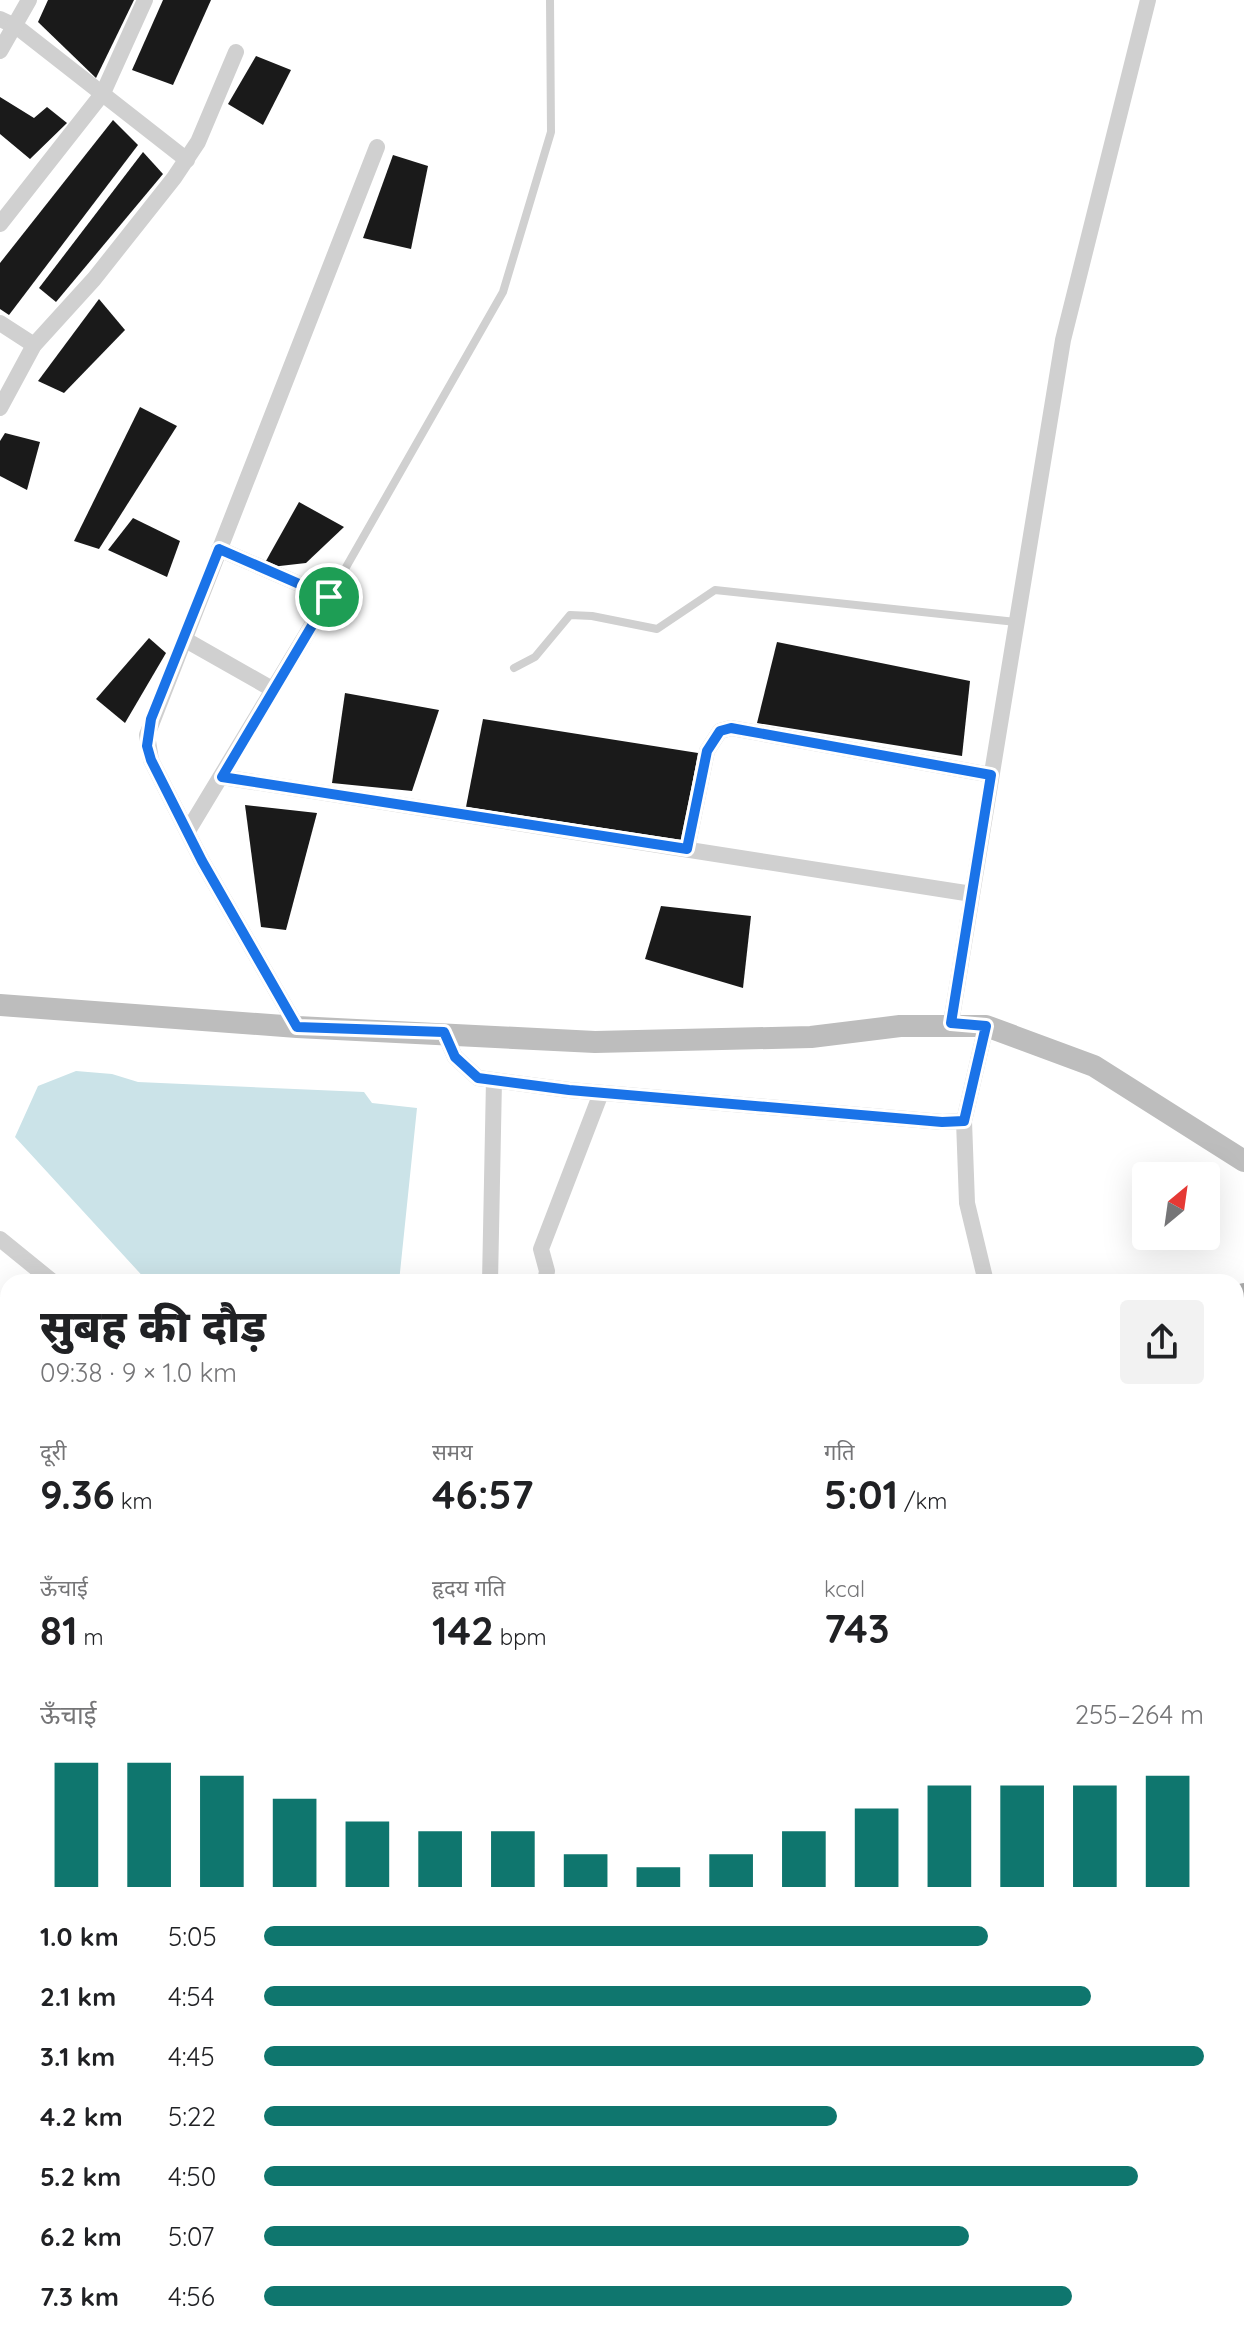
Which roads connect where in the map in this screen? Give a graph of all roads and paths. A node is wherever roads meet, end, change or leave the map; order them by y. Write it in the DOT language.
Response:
graph roads {
  1 [pos="29,0"];
  2 [pos="145,0"];
  3 [pos="550,0"];
  4 [pos="1148,0"];
  5 [pos="0,19"];
  6 [pos="17,27"];
  7 [pos="0,51"];
  8 [pos="236,52"];
  9 [pos="103,93"];
  10 [pos="377,147"];
  11 [pos="187,160"];
  12 [pos="0,224"];
  13 [pos="0,323"];
  14 [pos="34,345"];
  15 [pos="0,408"];
  16 [pos="219,549"];
  17 [pos="329,597"];
  18 [pos="1016,622"];
  19 [pos="184,639"];
  20 [pos="514,668"];
  21 [pos="272,689"];
  22 [pos="991,775"];
  23 [pos="222,777"];
  24 [pos="189,829"];
  25 [pos="687,849"];
  26 [pos="972,894"];
  27 [pos="0,1005"];
  28 [pos="951,1023"];
  29 [pos="986,1026"];
  30 [pos="297,1027"];
  31 [pos="444,1032"];
  32 [pos="494,1080"];
  33 [pos="601,1093"];
  34 [pos="964,1121"];
  35 [pos="1244,1161"];
  36 [pos="0,1239"];
  37 [pos="43,1274"];
  38 [pos="490,1274"];
  39 [pos="546,1274"];
  40 [pos="984,1274"];
  1 -- 6 [label="street"];
  2 -- 9 [label="street"];
  3 -- 17 [label="lane"];
  4 -- 18 [label="street"];
  5 -- 6 [label="street"];
  6 -- 7 [label="street"];
  6 -- 9 [label="street"];
  8 -- 11 [label="street"];
  9 -- 11 [label="street"];
  9 -- 12 [label="street"];
  10 -- 16 [label="street"];
  11 -- 14 [label="street"];
  13 -- 14 [label="street"];
  14 -- 15 [label="street"];
  16 -- 17 [label="street"];
  16 -- 19 [label="street"];
  17 -- 21 [label="street"];
  18 -- 20 [label="lane"];
  18 -- 22 [label="street"];
  19 -- 21 [label="street"];
  19 -- 24 [label="street"];
  21 -- 23 [label="street"];
  22 -- 25 [label="street"];
  22 -- 26 [label="street"];
  23 -- 24 [label="street"];
  23 -- 25 [label="street"];
  24 -- 30 [label="street"];
  25 -- 26 [label="street"];
  26 -- 28 [label="street"];
  27 -- 30 [label="main road"];
  28 -- 29 [label="main road"];
  28 -- 31 [label="main road"];
  29 -- 34 [label="street"];
  29 -- 35 [label="main road"];
  30 -- 31 [label="main road"];
  31 -- 32 [label="street"];
  32 -- 33 [label="street"];
  32 -- 38 [label="street"];
  33 -- 34 [label="street"];
  33 -- 39 [label="street"];
  34 -- 40 [label="street"];
  36 -- 37 [label="street"];
}
